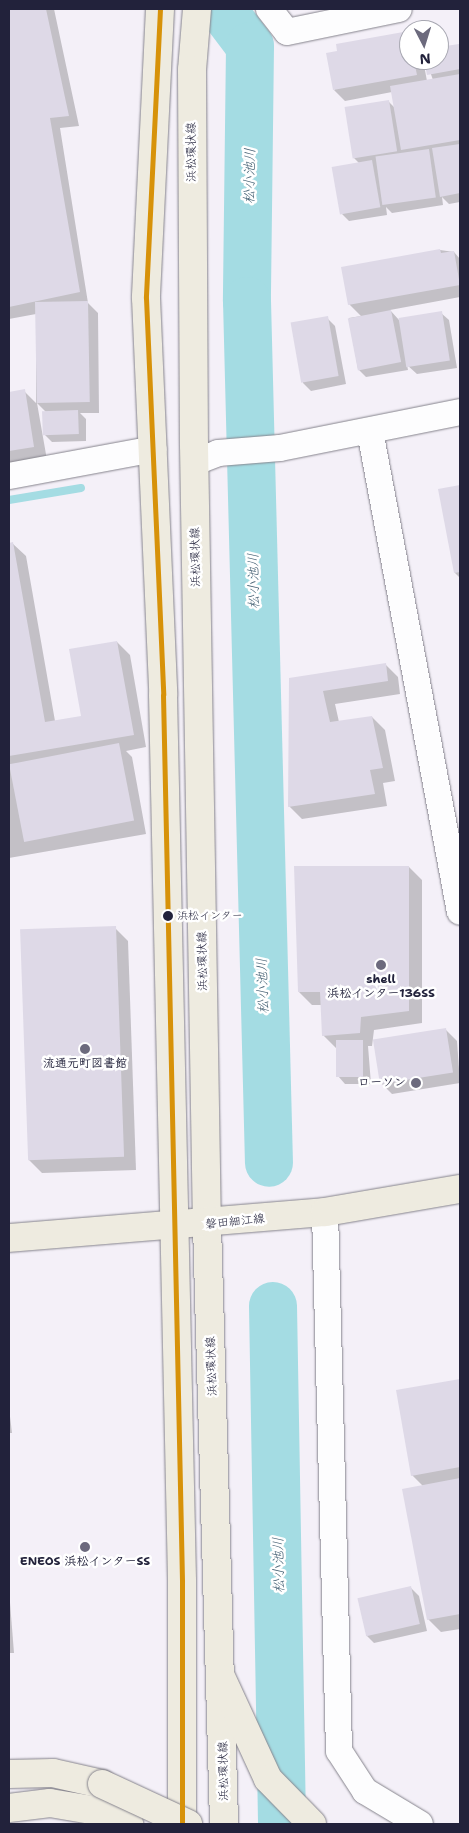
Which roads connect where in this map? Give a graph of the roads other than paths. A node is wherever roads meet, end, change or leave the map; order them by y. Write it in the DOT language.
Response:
graph roads {
  1 [pos="160,9"];
  2 [pos="269,9"];
  3 [pos="399,9"];
  4 [pos="197,13"];
  5 [pos="460,412"];
  6 [pos="370,430"];
  7 [pos="154,449"];
  8 [pos="206,458"];
  9 [pos="9,476"];
  10 [pos="460,912"];
  11 [pos="460,1189"];
  12 [pos="325,1212"];
  13 [pos="207,1225"];
  14 [pos="172,1228"];
  15 [pos="9,1238"];
  16 [pos="222,1679"];
  17 [pos="9,1774"];
  18 [pos="9,1808"];
  19 [pos="128,1824"];
  20 [pos="182,1824"];
  21 [pos="188,1824"];
  22 [pos="224,1824"];
  23 [pos="312,1824"];
  24 [pos="420,1824"];
  1 -- 7 [label="main road"];
  2 -- 3 [label="street"];
  4 -- 8 [label="main road, 浜松環状線"];
  5 -- 6 [label="street"];
  6 -- 8 [label="street"];
  6 -- 10 [label="street"];
  7 -- 9 [label="street"];
  7 -- 14 [label="main road"];
  8 -- 13 [label="main road, 浜松環状線"];
  11 -- 12 [label="main road, 磐田細江線"];
  12 -- 13 [label="main road, 磐田細江線"];
  12 -- 24 [label="street"];
  13 -- 14 [label="main road, 磐田細江線"];
  13 -- 16 [label="main road, 浜松環状線"];
  14 -- 15 [label="main road, 磐田細江線"];
  14 -- 20 [label="main road"];
  16 -- 22 [label="main road, 浜松環状線"];
  16 -- 23 [label="main road"];
  17 -- 21 [label="main road, bridge"];
  18 -- 19 [label="main road"];
}
